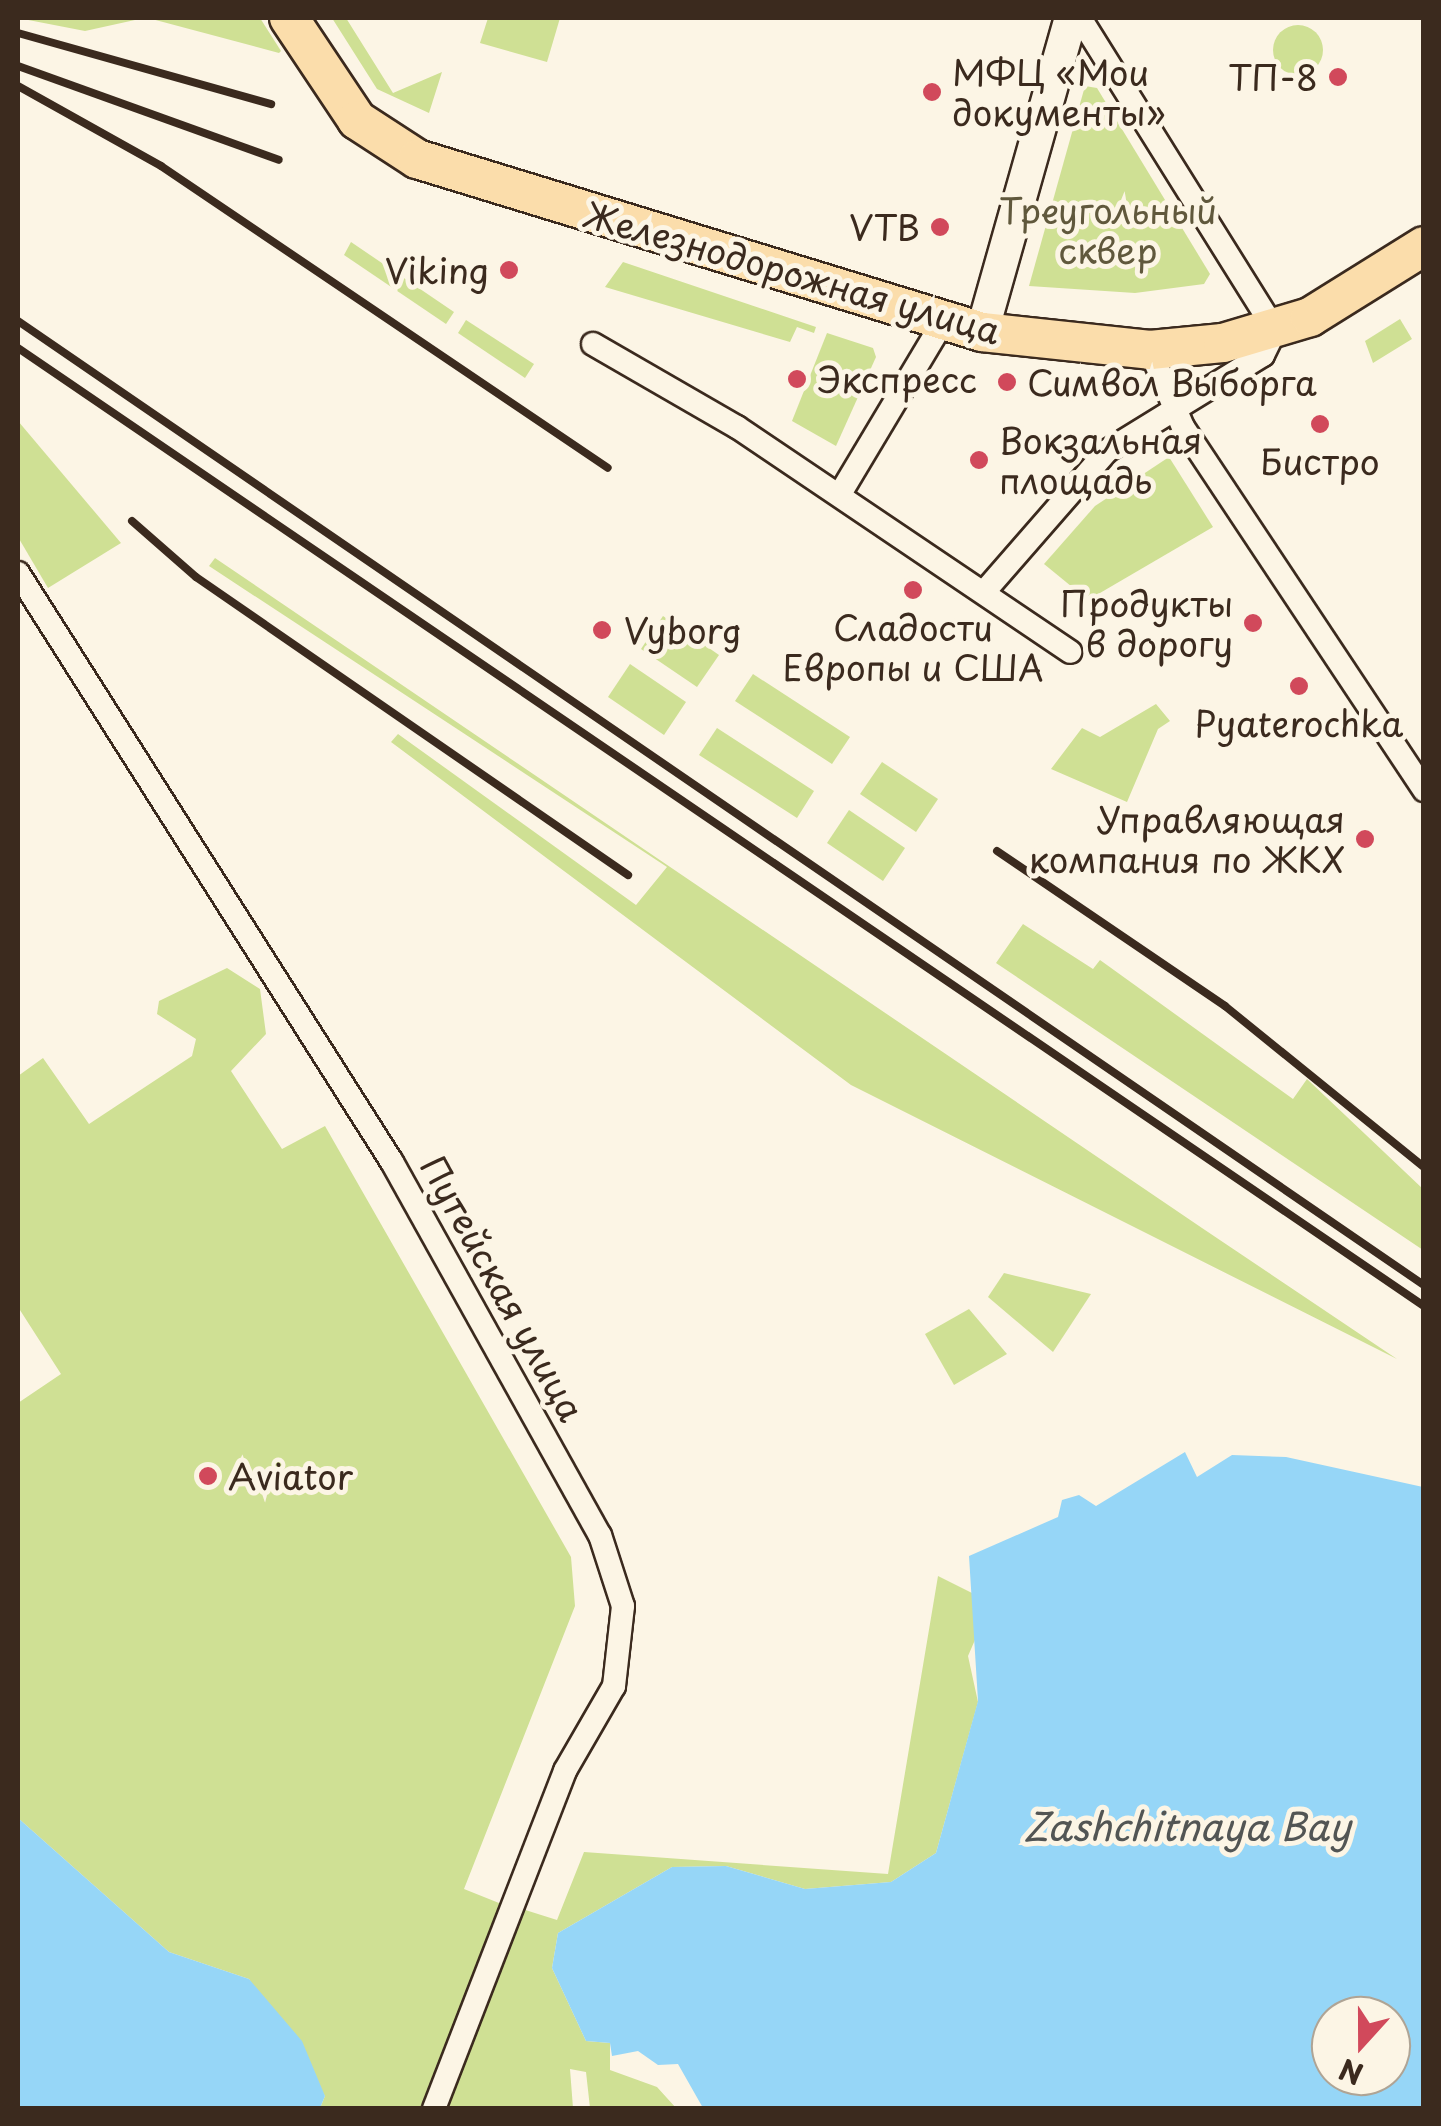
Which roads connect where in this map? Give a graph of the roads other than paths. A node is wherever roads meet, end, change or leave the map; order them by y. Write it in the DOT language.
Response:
graph roads {
  1 [pos="290,18"];
  2 [pos="1070,18"];
  3 [pos="1080,18"];
  4 [pos="1424,246"];
  5 [pos="943,322"];
  6 [pos="1276,330"];
  7 [pos="982,332"];
  8 [pos="594,344"];
  9 [pos="1150,350"];
  10 [pos="1174,409"];
  11 [pos="840,494"];
  12 [pos="18,572"];
  13 [pos="984,592"];
  14 [pos="25,601"];
  15 [pos="1070,652"];
  16 [pos="1424,790"];
  17 [pos="436,2101"];
  1 -- 5 [label="main road, Железнодорожная улица"];
  2 -- 7 [label="street"];
  3 -- 6 [label="street"];
  4 -- 6 [label="main road"];
  5 -- 7 [label="main road, Железнодорожная улица"];
  5 -- 11 [label="street"];
  6 -- 9 [label="main road, Железнодорожная улица"];
  6 -- 10 [label="street"];
  7 -- 9 [label="main road, Железнодорожная улица"];
  8 -- 11 [label="street"];
  9 -- 10 [label="street"];
  10 -- 13 [label="street"];
  10 -- 16 [label="street"];
  11 -- 13 [label="street"];
  12 -- 14 [label="street, Путейская улица"];
  13 -- 15 [label="street"];
  14 -- 17 [label="street, Путейская улица"];
}
